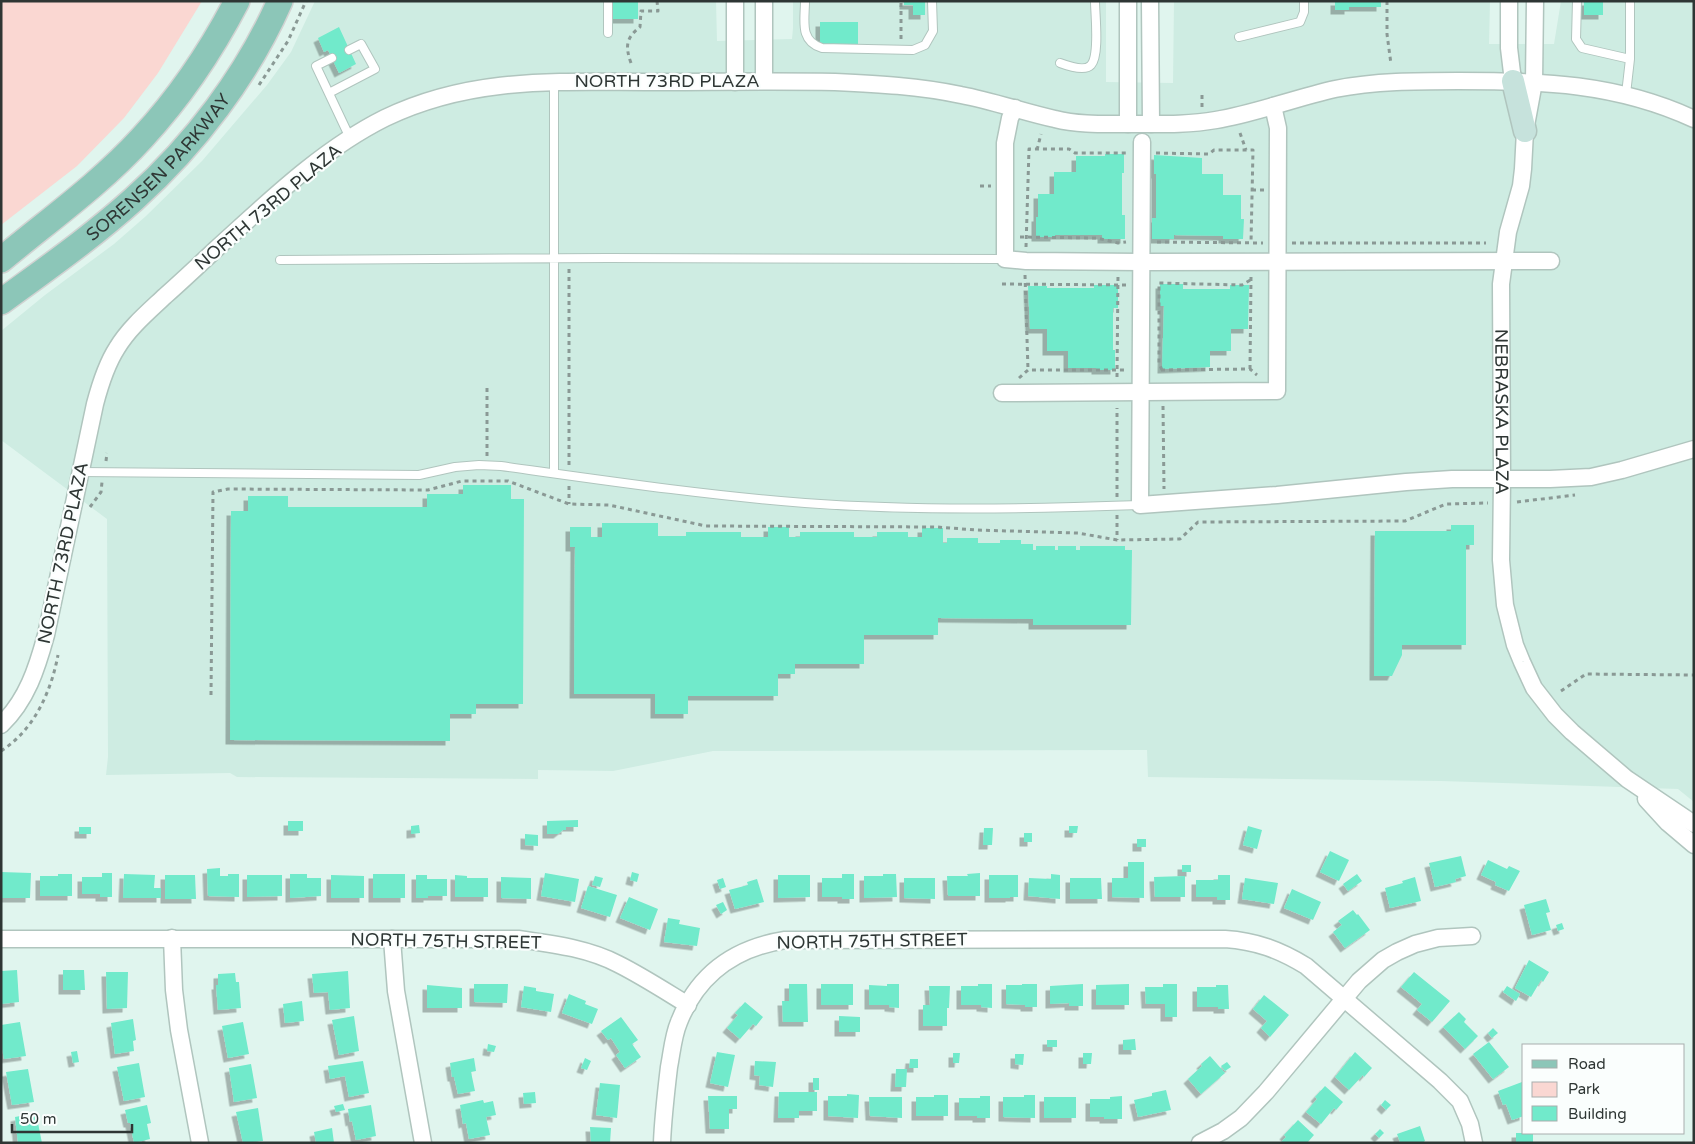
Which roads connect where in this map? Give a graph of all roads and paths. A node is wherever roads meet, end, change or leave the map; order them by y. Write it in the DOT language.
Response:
graph roads {
  1 [pos="237,1"];
  2 [pos="280,1"];
  3 [pos="608,1"];
  4 [pos="657,1"];
  5 [pos="735,1"];
  6 [pos="764,1"];
  7 [pos="805,1"];
  8 [pos="901,1"];
  9 [pos="932,1"];
  10 [pos="1095,1"];
  11 [pos="1128,1"];
  12 [pos="1150,1"];
  13 [pos="1304,1"];
  14 [pos="1387,1"];
  15 [pos="1509,1"];
  16 [pos="1535,1"];
  17 [pos="1577,1"];
  18 [pos="1630,1"];
  19 [pos="608,33"];
  20 [pos="1240,37"];
  21 [pos="349,50"];
  22 [pos="901,50"];
  23 [pos="332,58"];
  24 [pos="1630,59"];
  25 [pos="631,63"];
  26 [pos="1060,64"];
  27 [pos="1390,64"];
  28 [pos="554,81"];
  29 [pos="764,81"];
  30 [pos="1524,81"];
  31 [pos="735,82"];
  32 [pos="329,93"];
  33 [pos="1626,94"];
  34 [pos="1273,106"];
  35 [pos="1015,108"];
  36 [pos="1694,119"];
  37 [pos="1128,124"];
  38 [pos="1151,124"];
  39 [pos="1525,131"];
  40 [pos="1240,133"];
  41 [pos="1041,134"];
  42 [pos="350,138"];
  43 [pos="1148,148"];
  44 [pos="1037,150"];
  45 [pos="1246,150"];
  46 [pos="1128,153"];
  47 [pos="1130,242"];
  48 [pos="1166,242"];
  49 [pos="1277,243"];
  50 [pos="1486,243"];
  51 [pos="555,258"];
  52 [pos="569,258"];
  53 [pos="1005,259"];
  54 [pos="1,260"];
  55 [pos="280,260"];
  56 [pos="1504,260"];
  57 [pos="1277,261"];
  58 [pos="1551,261"];
  59 [pos="1141,262"];
  60 [pos="1002,284"];
  61 [pos="1025,284"];
  62 [pos="1,302"];
  63 [pos="1117,370"];
  64 [pos="1163,370"];
  65 [pos="487,384"];
  66 [pos="1141,392"];
  67 [pos="1002,393"];
  68 [pos="1117,393"];
  69 [pos="1694,449"];
  70 [pos="486,465"];
  71 [pos="80,472"];
  72 [pos="554,473"];
  73 [pos="568,476"];
  74 [pos="1502,480"];
  75 [pos="486,481"];
  76 [pos="569,504"];
  77 [pos="1481,504"];
  78 [pos="1140,505"];
  79 [pos="1117,506"];
  80 [pos="1117,540"];
  81 [pos="1694,675"];
  82 [pos="1561,691"];
  83 [pos="211,695"];
  84 [pos="1,725"];
  85 [pos="1627,779"];
  86 [pos="1694,824"];
  87 [pos="1694,845"];
  88 [pos="1472,936"];
  89 [pos="172,938"];
  90 [pos="1,939"];
  91 [pos="392,939"];
  92 [pos="1344,998"];
  93 [pos="688,1005"];
  94 [pos="200,1143"];
  95 [pos="423,1143"];
  96 [pos="662,1143"];
  97 [pos="1200,1143"];
  98 [pos="1474,1143"];
  1 -- 54 [label="main road, SORENSEN PARKWAY"];
  2 -- 62 [label="main road, SORENSEN PARKWAY"];
  3 -- 19 [label="lane"];
  4 -- 25 [label="path"];
  5 -- 31 [label="street"];
  6 -- 29 [label="street"];
  7 -- 22 [label="lane"];
  8 -- 22 [label="path"];
  9 -- 22 [label="lane"];
  10 -- 26 [label="lane"];
  11 -- 37 [label="street"];
  12 -- 38 [label="street"];
  13 -- 20 [label="lane"];
  14 -- 27 [label="path"];
  15 -- 30 [label="street, NEBRASKA PLAZA"];
  16 -- 30 [label="street, NEBRASKA PLAZA"];
  17 -- 24 [label="lane"];
  18 -- 24 [label="lane"];
  21 -- 32 [label="lane"];
  23 -- 32 [label="lane"];
  24 -- 33 [label="lane"];
  28 -- 31 [label="street, NORTH 73RD PLAZA"];
  28 -- 42 [label="street, NORTH 73RD PLAZA"];
  28 -- 51 [label="lane"];
  29 -- 31 [label="street, NORTH 73RD PLAZA"];
  29 -- 35 [label="street, NORTH 73RD PLAZA"];
  30 -- 33 [label="street, NORTH 73RD PLAZA"];
  30 -- 34 [label="street, NORTH 73RD PLAZA"];
  30 -- 39 [label="street, NEBRASKA PLAZA"];
  32 -- 42 [label="lane"];
  33 -- 36 [label="street, NORTH 73RD PLAZA"];
  34 -- 38 [label="street, NORTH 73RD PLAZA"];
  34 -- 49 [label="street"];
  35 -- 37 [label="street, NORTH 73RD PLAZA"];
  35 -- 53 [label="street"];
  37 -- 38 [label="street, NORTH 73RD PLAZA"];
  39 -- 56 [label="street, NEBRASKA PLAZA"];
  40 -- 45 [label="path"];
  41 -- 44 [label="path"];
  42 -- 71 [label="street, NORTH 73RD PLAZA"];
  43 -- 45 [label="path"];
  43 -- 59 [label="street"];
  44 -- 46 [label="path"];
  44 -- 47 [label="path"];
  45 -- 48 [label="path"];
  49 -- 50 [label="path"];
  49 -- 57 [label="street"];
  51 -- 52 [label="lane"];
  51 -- 55 [label="lane"];
  51 -- 72 [label="lane"];
  52 -- 53 [label="lane"];
  52 -- 73 [label="path"];
  53 -- 59 [label="street"];
  56 -- 57 [label="street"];
  56 -- 58 [label="street"];
  56 -- 74 [label="street, NEBRASKA PLAZA"];
  57 -- 59 [label="street"];
  57 -- 66 [label="street"];
  59 -- 66 [label="street"];
  60 -- 61 [label="path"];
  61 -- 63 [label="path"];
  61 -- 63 [label="path"];
  63 -- 68 [label="path"];
  64 -- 64 [label="path"];
  65 -- 70 [label="path"];
  66 -- 68 [label="street"];
  66 -- 78 [label="street"];
  67 -- 68 [label="street"];
  68 -- 79 [label="path"];
  69 -- 74 [label="street"];
  70 -- 71 [label="lane"];
  70 -- 72 [label="lane"];
  70 -- 75 [label="path"];
  71 -- 84 [label="street, NORTH 73RD PLAZA"];
  72 -- 73 [label="lane"];
  73 -- 76 [label="path"];
  73 -- 79 [label="lane"];
  74 -- 78 [label="street"];
  74 -- 85 [label="street, NEBRASKA PLAZA"];
  75 -- 76 [label="path"];
  75 -- 83 [label="path"];
  76 -- 80 [label="path"];
  77 -- 80 [label="path"];
  78 -- 79 [label="lane"];
  79 -- 80 [label="path"];
  81 -- 82 [label="path"];
  85 -- 86 [label="street"];
  85 -- 87 [label="street"];
  88 -- 92 [label="street"];
  89 -- 90 [label="street, NORTH 75TH STREET"];
  89 -- 91 [label="street, NORTH 75TH STREET"];
  89 -- 94 [label="street"];
  91 -- 93 [label="street, NORTH 75TH STREET"];
  91 -- 95 [label="street"];
  92 -- 93 [label="street, NORTH 75TH STREET"];
  92 -- 97 [label="street"];
  92 -- 98 [label="street, NORTH 75TH STREET"];
  93 -- 96 [label="street"];
}
